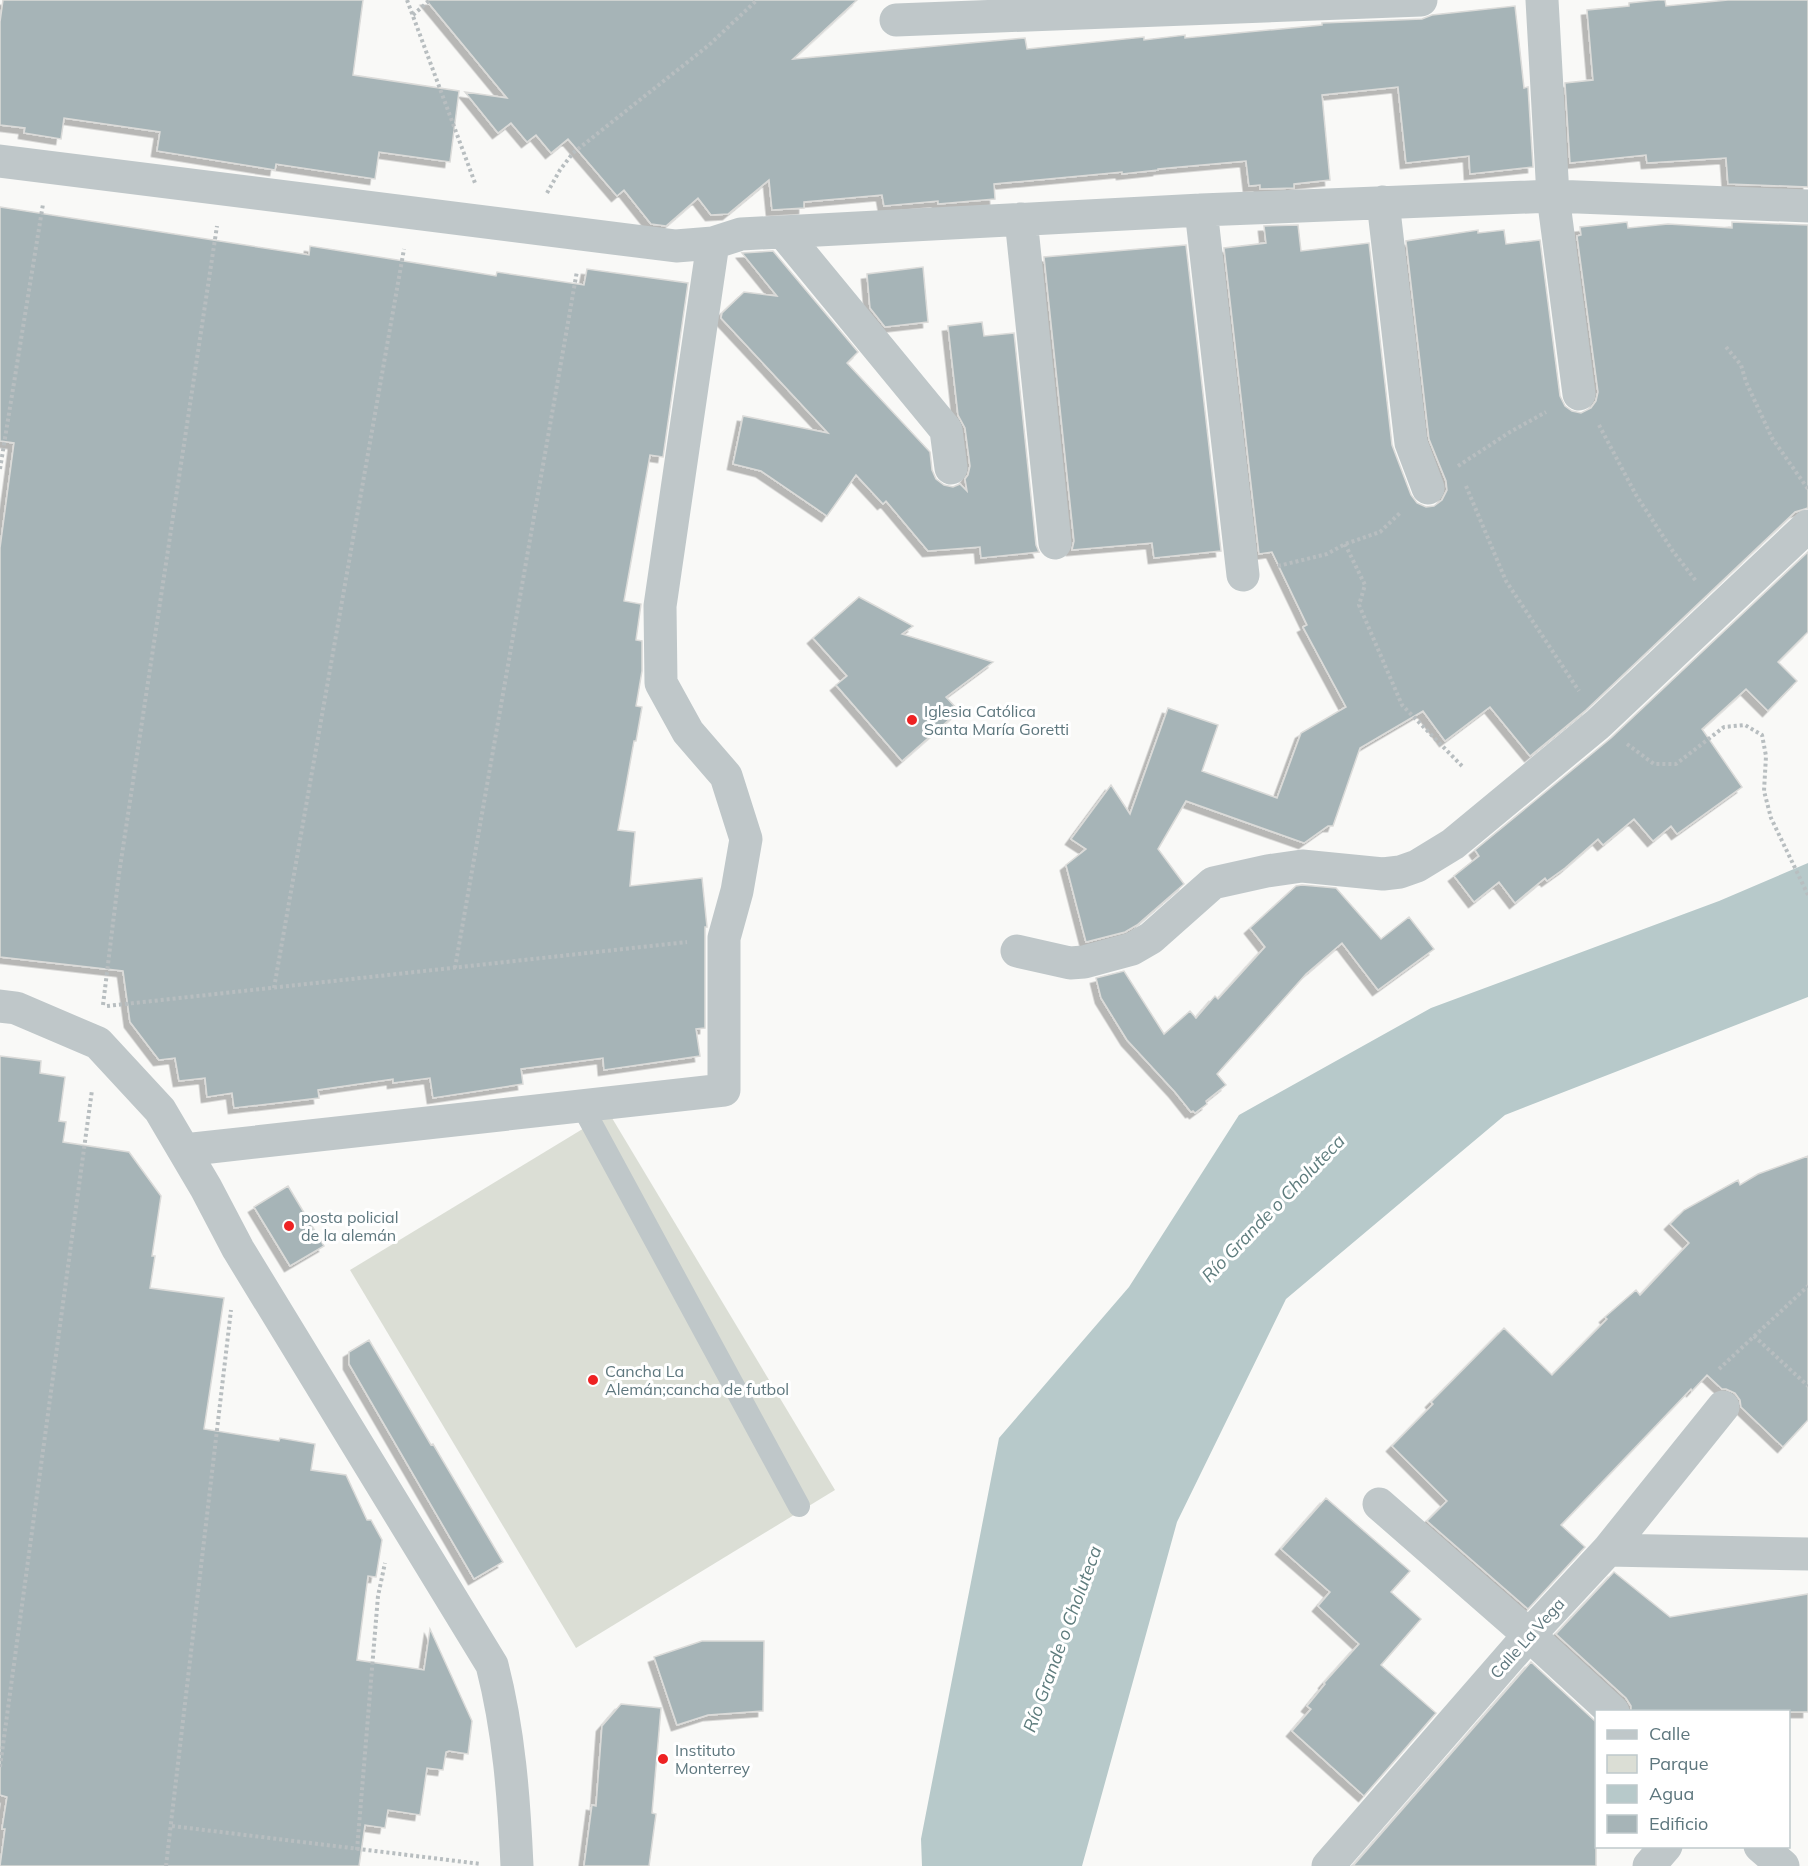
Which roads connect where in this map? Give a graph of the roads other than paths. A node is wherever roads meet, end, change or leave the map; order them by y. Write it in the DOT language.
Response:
graph roads {
  1 [pos="1421,0"];
  2 [pos="1542,0"];
  3 [pos="896,20"];
  4 [pos="0,161"];
  5 [pos="1553,196"];
  6 [pos="1383,202"];
  7 [pos="1808,206"];
  8 [pos="1201,210"];
  9 [pos="1021,219"];
  10 [pos="783,232"];
  11 [pos="713,243"];
  12 [pos="1578,394"];
  13 [pos="951,468"];
  14 [pos="1428,488"];
  15 [pos="1808,526"];
  16 [pos="1055,543"];
  17 [pos="1243,575"];
  18 [pos="1017,951"];
  19 [pos="0,1006"];
  20 [pos="582,1106"];
  21 [pos="184,1150"];
  22 [pos="1723,1407"];
  23 [pos="1378,1504"];
  24 [pos="799,1506"];
  25 [pos="1608,1550"];
  26 [pos="1808,1554"];
  27 [pos="1529,1635"];
  28 [pos="1611,1710"];
  29 [pos="1664,1848"];
  30 [pos="1762,1848"];
  31 [pos="504,1865"];
  32 [pos="1328,1866"];
  33 [pos="1649,1866"];
  34 [pos="1783,1866"];
  1 -- 3 [label="street"];
  2 -- 5 [label="street"];
  4 -- 11 [label="street"];
  5 -- 6 [label="street"];
  5 -- 7 [label="street"];
  5 -- 12 [label="street"];
  6 -- 8 [label="street"];
  6 -- 14 [label="street"];
  8 -- 9 [label="street"];
  8 -- 17 [label="street"];
  9 -- 10 [label="street"];
  9 -- 16 [label="street"];
  10 -- 11 [label="street"];
  10 -- 13 [label="street"];
  11 -- 20 [label="street"];
  15 -- 18 [label="street"];
  19 -- 21 [label="street"];
  20 -- 21 [label="street"];
  20 -- 24 [label="lane"];
  21 -- 31 [label="street"];
  22 -- 25 [label="street, Calle La Vega"];
  23 -- 27 [label="street"];
  25 -- 26 [label="street"];
  25 -- 27 [label="street, Calle La Vega"];
  27 -- 28 [label="street"];
  27 -- 32 [label="street, Calle La Vega"];
  29 -- 33 [label="street"];
  30 -- 34 [label="street"];
}
